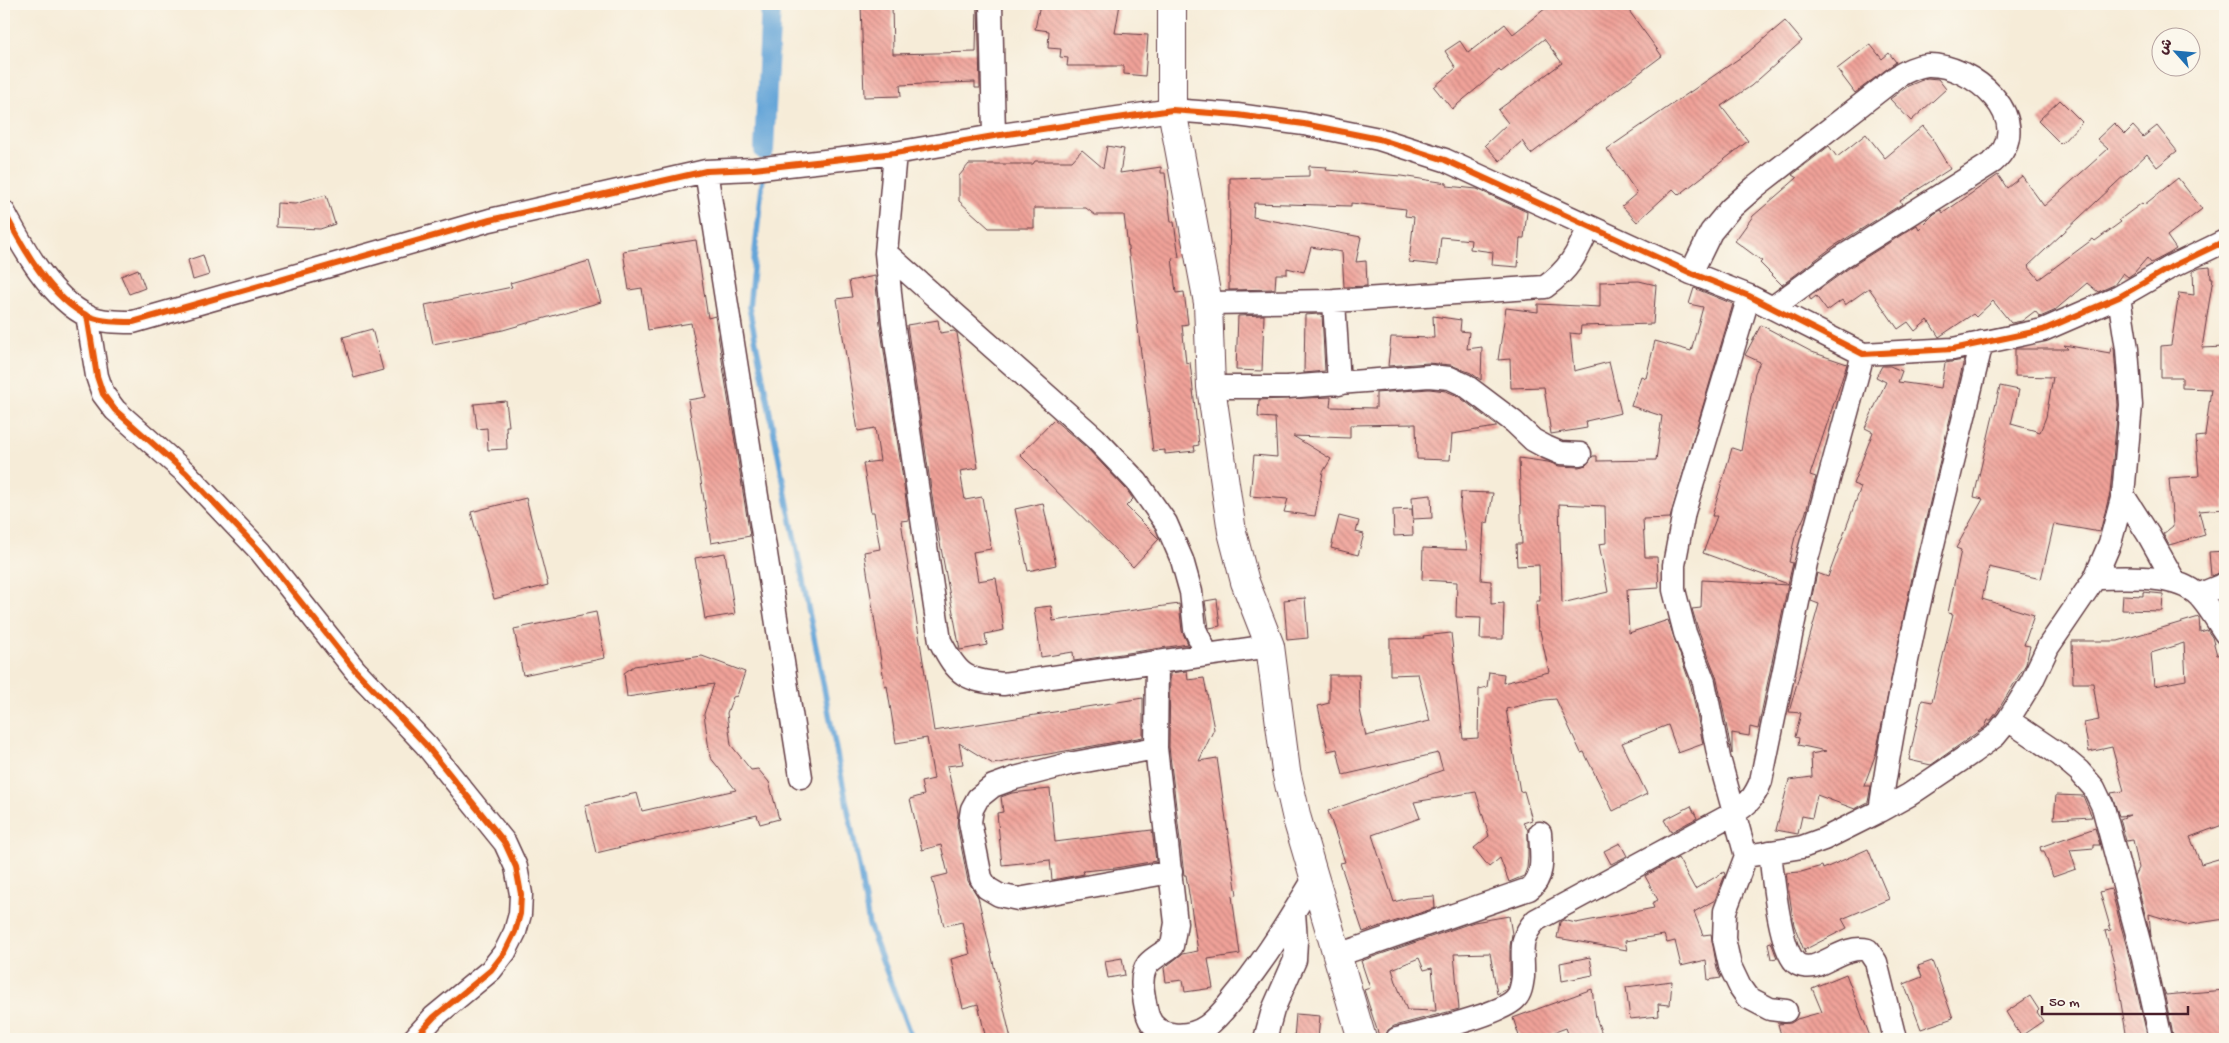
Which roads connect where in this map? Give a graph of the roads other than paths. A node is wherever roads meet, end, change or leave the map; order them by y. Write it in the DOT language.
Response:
graph roads {
  1 [pos="991,4"];
  2 [pos="1172,4"];
  3 [pos="1172,110"];
  4 [pos="994,136"];
  5 [pos="895,153"];
  6 [pos="706,172"];
  7 [pos="4,212"];
  8 [pos="1589,227"];
  9 [pos="2225,241"];
  10 [pos="886,253"];
  11 [pos="1691,274"];
  12 [pos="1749,296"];
  13 [pos="2119,297"];
  14 [pos="1334,301"];
  15 [pos="1208,303"];
  16 [pos="1772,308"];
  17 [pos="87,316"];
  18 [pos="1982,342"];
  19 [pos="1863,354"];
  20 [pos="1339,384"];
  21 [pos="1211,387"];
  22 [pos="1580,454"];
  23 [pos="2123,495"];
  24 [pos="2096,578"];
  25 [pos="2175,582"];
  26 [pos="2225,584"];
  27 [pos="2198,594"];
  28 [pos="2225,633"];
  29 [pos="1270,646"];
  30 [pos="1207,655"];
  31 [pos="1157,662"];
  32 [pos="2008,720"];
  33 [pos="1156,748"];
  34 [pos="801,777"];
  35 [pos="1880,811"];
  36 [pos="1734,813"];
  37 [pos="1540,833"];
  38 [pos="1770,852"];
  39 [pos="1746,856"];
  40 [pos="1171,872"];
  41 [pos="1314,879"];
  42 [pos="1294,912"];
  43 [pos="1338,955"];
  44 [pos="1786,1011"];
  45 [pos="414,1039"];
  46 [pos="1265,1039"];
  47 [pos="1362,1039"];
  48 [pos="1397,1039"];
  49 [pos="1895,1039"];
  50 [pos="2162,1039"];
  1 -- 4 [label="street"];
  2 -- 3 [label="main road"];
  3 -- 4 [label="street"];
  3 -- 8 [label="street"];
  3 -- 15 [label="main road"];
  4 -- 5 [label="street"];
  5 -- 6 [label="street"];
  5 -- 10 [label="street"];
  6 -- 17 [label="street"];
  6 -- 34 [label="street"];
  7 -- 17 [label="street"];
  8 -- 11 [label="street"];
  8 -- 14 [label="street"];
  9 -- 13 [label="street"];
  10 -- 30 [label="street"];
  10 -- 31 [label="street"];
  11 -- 12 [label="street"];
  11 -- 16 [label="street"];
  12 -- 16 [label="street"];
  12 -- 36 [label="street"];
  13 -- 18 [label="street"];
  13 -- 23 [label="street"];
  14 -- 15 [label="street"];
  14 -- 20 [label="street"];
  15 -- 21 [label="main road"];
  16 -- 19 [label="street"];
  17 -- 45 [label="street"];
  18 -- 19 [label="street"];
  18 -- 35 [label="street"];
  19 -- 36 [label="street"];
  20 -- 21 [label="street"];
  20 -- 22 [label="street"];
  21 -- 29 [label="main road"];
  23 -- 24 [label="street"];
  23 -- 25 [label="street"];
  24 -- 25 [label="street"];
  24 -- 32 [label="street"];
  25 -- 27 [label="street"];
  26 -- 27 [label="street"];
  27 -- 28 [label="street"];
  29 -- 30 [label="street"];
  29 -- 41 [label="main road"];
  30 -- 31 [label="street"];
  31 -- 33 [label="street"];
  32 -- 35 [label="street"];
  32 -- 50 [label="street"];
  33 -- 40 [label="street"];
  33 -- 40 [label="street"];
  35 -- 38 [label="street"];
  36 -- 39 [label="street"];
  36 -- 48 [label="street"];
  37 -- 43 [label="street"];
  38 -- 39 [label="street"];
  38 -- 49 [label="street"];
  39 -- 44 [label="street"];
  40 -- 42 [label="street"];
  41 -- 42 [label="street"];
  41 -- 43 [label="main road"];
  42 -- 46 [label="street"];
  43 -- 47 [label="main road"];
}
